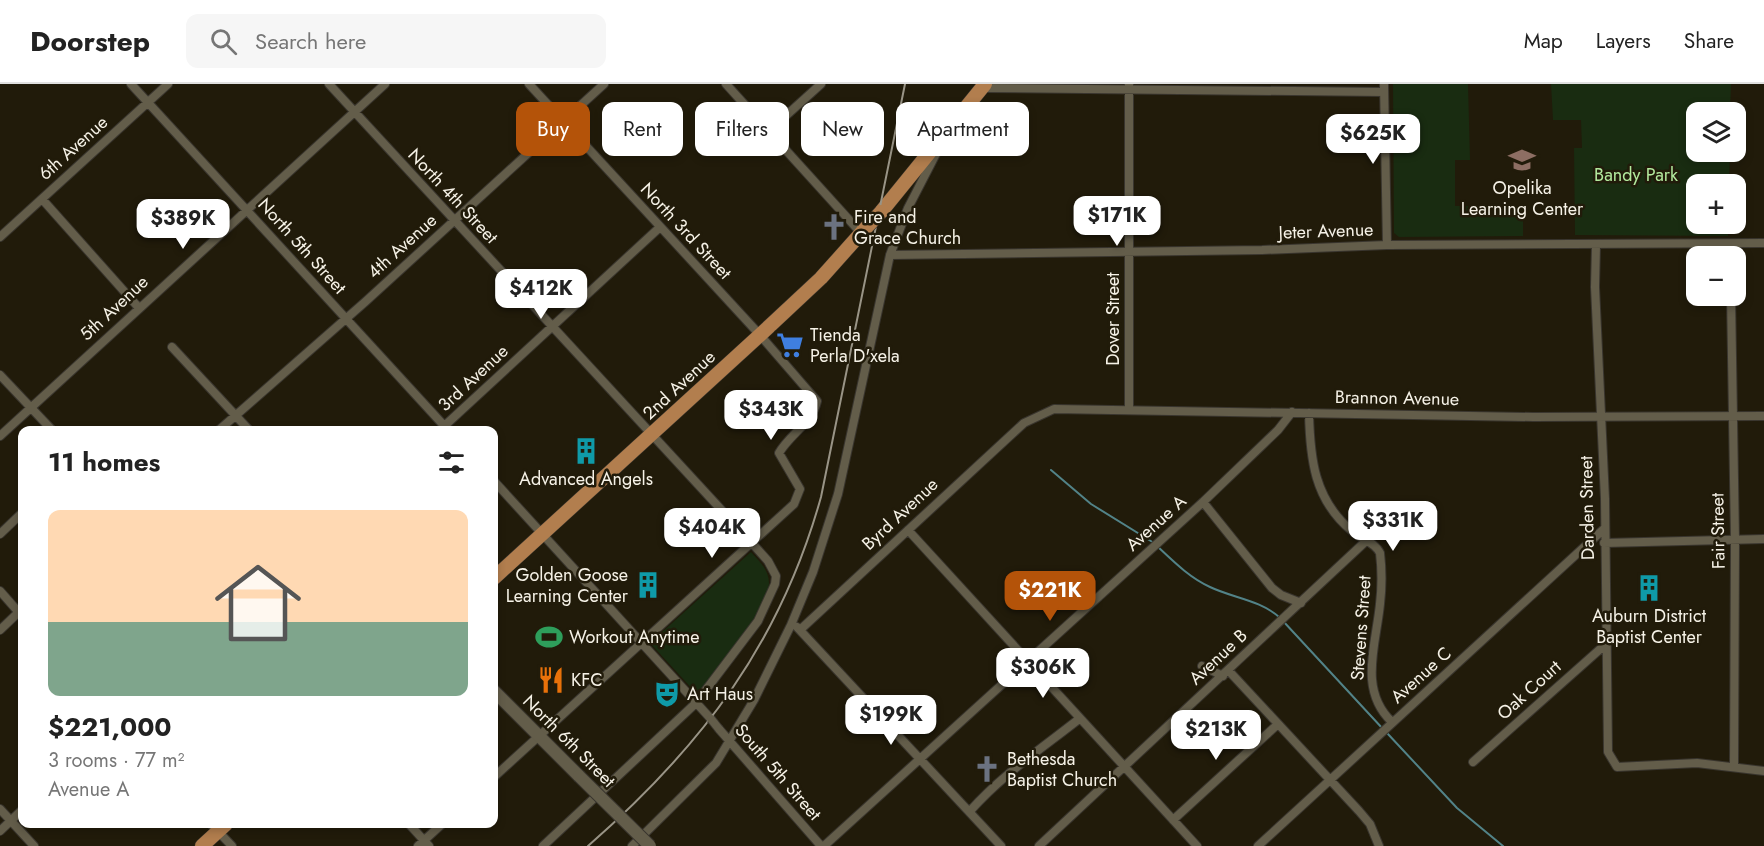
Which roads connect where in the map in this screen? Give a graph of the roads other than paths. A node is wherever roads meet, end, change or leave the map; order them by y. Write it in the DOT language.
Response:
graph roads {
  1 [pos="131,84"];
  2 [pos="168,84"];
  3 [pos="329,84"];
  4 [pos="385,84"];
  5 [pos="529,84"];
  6 [pos="604,84"];
  7 [pos="726,84"];
  8 [pos="820,84"];
  9 [pos="984,86"];
  10 [pos="1129,86"];
  11 [pos="1200,87"];
  12 [pos="1384,88"];
  13 [pos="148,102"];
  14 [pos="545,102"];
  15 [pos="584,102"];
  16 [pos="743,102"];
  17 [pos="972,102"];
  18 [pos="355,112"];
  19 [pos="789,113"];
  20 [pos="590,152"];
  21 [pos="789,152"];
  22 [pos="524,156"];
  23 [pos="928,156"];
  24 [pos="935,156"];
  25 [pos="42,199"];
  26 [pos="247,209"];
  27 [pos="454,221"];
  28 [pos="659,228"];
  29 [pos="862,232"];
  30 [pos="0,237"];
  31 [pos="1764,243"];
  32 [pos="1730,244"];
  33 [pos="1387,245"];
  34 [pos="1596,245"];
  35 [pos="1130,251"];
  36 [pos="890,255"];
  37 [pos="1731,306"];
  38 [pos="139,308"];
  39 [pos="346,318"];
  40 [pos="552,328"];
  41 [pos="760,335"];
  42 [pos="172,346"];
  43 [pos="0,375"];
  44 [pos="31,408"];
  45 [pos="1129,410"];
  46 [pos="1292,412"];
  47 [pos="1309,413"];
  48 [pos="235,416"];
  49 [pos="1732,416"];
  50 [pos="1764,416"];
  51 [pos="1031,417"];
  52 [pos="1601,417"];
  53 [pos="48,426"];
  54 [pos="224,426"];
  55 [pos="245,426"];
  56 [pos="441,426"];
  57 [pos="447,426"];
  58 [pos="652,435"];
  59 [pos="0,436"];
  60 [pos="498,485"];
  61 [pos="1203,502"];
  62 [pos="18,517"];
  63 [pos="1605,528"];
  64 [pos="908,530"];
  65 [pos="0,534"];
  66 [pos="544,534"];
  67 [pos="1764,539"];
  68 [pos="1735,540"];
  69 [pos="1366,541"];
  70 [pos="751,542"];
  71 [pos="1604,543"];
  72 [pos="498,574"];
  73 [pos="0,591"];
  74 [pos="1281,595"];
  75 [pos="1300,603"];
  76 [pos="18,609"];
  77 [pos="1291,612"];
  78 [pos="18,615"];
  79 [pos="791,625"];
  80 [pos="801,629"];
  81 [pos="0,630"];
  82 [pos="642,642"];
  83 [pos="1607,643"];
  84 [pos="1027,662"];
  85 [pos="1202,666"];
  86 [pos="1226,673"];
  87 [pos="498,695"];
  88 [pos="698,705"];
  89 [pos="1079,719"];
  90 [pos="1392,722"];
  91 [pos="1278,724"];
  92 [pos="539,736"];
  93 [pos="731,742"];
  94 [pos="921,759"];
  95 [pos="1473,762"];
  96 [pos="1734,766"];
  97 [pos="1123,767"];
  98 [pos="1764,771"];
  99 [pos="498,773"];
  100 [pos="1330,780"];
  101 [pos="0,809"];
  102 [pos="970,811"];
  103 [pos="18,814"];
  104 [pos="1173,820"];
  105 [pos="11,821"];
  106 [pos="217,828"];
  107 [pos="220,828"];
  108 [pos="412,828"];
  109 [pos="438,828"];
  110 [pos="0,831"];
  111 [pos="424,844"];
  112 [pos="34,846"];
  113 [pos="202,846"];
  114 [pos="232,846"];
  115 [pos="543,846"];
  116 [pos="632,846"];
  117 [pos="650,846"];
  118 [pos="822,846"];
  119 [pos="1001,846"];
  120 [pos="1039,846"];
  121 [pos="1197,846"];
  122 [pos="1258,846"];
  123 [pos="1378,846"];
  1 -- 13 [label="street, North 5th Street"];
  2 -- 13 [label="street, 6th Avenue"];
  3 -- 18 [label="street, North 4th Street"];
  4 -- 18 [label="street, 5th Avenue"];
  5 -- 14 [label="street, North 3rd Street"];
  6 -- 15 [label="street, 4th Avenue"];
  7 -- 16 [label="street"];
  8 -- 19 [label="street"];
  9 -- 10 [label="street"];
  9 -- 17 [label="main road, 2nd Avenue"];
  10 -- 11 [label="street"];
  10 -- 35 [label="street, Dover Street"];
  11 -- 12 [label="street"];
  12 -- 33 [label="street"];
  13 -- 25 [label="street, 6th Avenue"];
  13 -- 26 [label="street, North 5th Street"];
  18 -- 26 [label="street, 5th Avenue"];
  18 -- 27 [label="street, North 4th Street"];
  20 -- 28 [label="street, North 3rd Street"];
  21 -- 29 [label="street"];
  22 -- 27 [label="street, 4th Avenue"];
  23 -- 29 [label="main road, 2nd Avenue, bridge"];
  24 -- 36 [label="street"];
  25 -- 30 [label="street, 6th Avenue"];
  25 -- 38 [label="street"];
  26 -- 38 [label="street, 5th Avenue"];
  26 -- 39 [label="street, North 5th Street"];
  27 -- 39 [label="street, 4th Avenue"];
  27 -- 40 [label="street, North 4th Street"];
  28 -- 40 [label="street, 3rd Avenue"];
  28 -- 41 [label="street, North 3rd Street"];
  29 -- 41 [label="main road, 2nd Avenue"];
  31 -- 32 [label="street, Jeter Avenue"];
  32 -- 34 [label="street, Jeter Avenue"];
  33 -- 34 [label="street, Jeter Avenue"];
  33 -- 35 [label="street, Jeter Avenue"];
  34 -- 52 [label="street, Darden Street"];
  35 -- 36 [label="street, Jeter Avenue"];
  35 -- 45 [label="street, Dover Street"];
  36 -- 79 [label="street"];
  37 -- 49 [label="street, Fair Street"];
  38 -- 44 [label="street, 5th Avenue"];
  39 -- 48 [label="street, 4th Avenue"];
  39 -- 56 [label="street, North 5th Street"];
  40 -- 57 [label="street, 3rd Avenue"];
  40 -- 58 [label="street, North 4th Street"];
  41 -- 58 [label="main road, 2nd Avenue"];
  41 -- 70 [label="street, North 3rd Street"];
  42 -- 48 [label="street"];
  43 -- 44 [label="street"];
  44 -- 53 [label="street"];
  44 -- 59 [label="street, 5th Avenue"];
  45 -- 46 [label="street, Brannon Avenue"];
  45 -- 51 [label="street, Brannon Avenue"];
  46 -- 47 [label="street, Brannon Avenue"];
  46 -- 61 [label="street, Avenue A"];
  47 -- 52 [label="street, Brannon Avenue"];
  47 -- 69 [label="street, Stevens Street"];
  48 -- 54 [label="street, 4th Avenue"];
  48 -- 55 [label="street"];
  49 -- 50 [label="street, Brannon Avenue"];
  49 -- 52 [label="street, Brannon Avenue"];
  49 -- 68 [label="street, Fair Street"];
  51 -- 64 [label="street, Byrd Avenue"];
  52 -- 63 [label="street, Darden Street"];
  58 -- 66 [label="main road, 2nd Avenue"];
  58 -- 70 [label="street, North 4th Street"];
  60 -- 66 [label="street"];
  61 -- 74 [label="street"];
  61 -- 84 [label="street, Avenue A"];
  62 -- 65 [label="street"];
  63 -- 71 [label="street, Darden Street"];
  63 -- 90 [label="street, Avenue C"];
  64 -- 80 [label="street, Byrd Avenue"];
  64 -- 84 [label="street"];
  66 -- 72 [label="main road, 2nd Avenue"];
  66 -- 82 [label="street"];
  67 -- 68 [label="street"];
  68 -- 71 [label="street"];
  68 -- 96 [label="street, Fair Street"];
  69 -- 75 [label="street, Avenue B"];
  69 -- 90 [label="street, Stevens Street"];
  70 -- 82 [label="street"];
  70 -- 88 [label="street, North 4th Street"];
  71 -- 83 [label="street, Darden Street"];
  73 -- 76 [label="street"];
  74 -- 75 [label="street"];
  74 -- 77 [label="street"];
  75 -- 77 [label="street, Avenue B"];
  77 -- 86 [label="street, Avenue B"];
  78 -- 81 [label="street"];
  79 -- 80 [label="street"];
  79 -- 93 [label="street"];
  80 -- 94 [label="street"];
  82 -- 88 [label="street"];
  82 -- 92 [label="street"];
  83 -- 95 [label="street, Oak Court"];
  83 -- 96 [label="street, Darden Street"];
  84 -- 89 [label="street"];
  84 -- 94 [label="street, Avenue A"];
  85 -- 86 [label="street"];
  86 -- 91 [label="street"];
  86 -- 97 [label="street, Avenue B"];
  87 -- 92 [label="street, North 6th Street"];
  88 -- 93 [label="street, South 5th Street, bridge"];
  88 -- 115 [label="street"];
  89 -- 97 [label="street"];
  89 -- 102 [label="street"];
  90 -- 100 [label="street, Avenue C"];
  91 -- 100 [label="street"];
  91 -- 104 [label="street"];
  92 -- 99 [label="street"];
  92 -- 117 [label="street, North 6th Street, bridge"];
  93 -- 116 [label="street"];
  93 -- 118 [label="street, South 5th Street"];
  94 -- 102 [label="street"];
  94 -- 118 [label="street, Avenue A"];
  96 -- 98 [label="street"];
  97 -- 104 [label="street"];
  97 -- 120 [label="street, Avenue B"];
  100 -- 122 [label="street, Avenue C"];
  100 -- 123 [label="street"];
  101 -- 105 [label="street"];
  102 -- 119 [label="street"];
  103 -- 105 [label="street"];
  104 -- 121 [label="street"];
  105 -- 110 [label="street"];
  105 -- 112 [label="street"];
  106 -- 113 [label="main road"];
  107 -- 114 [label="street"];
  108 -- 111 [label="street"];
  109 -- 111 [label="street"];
}
